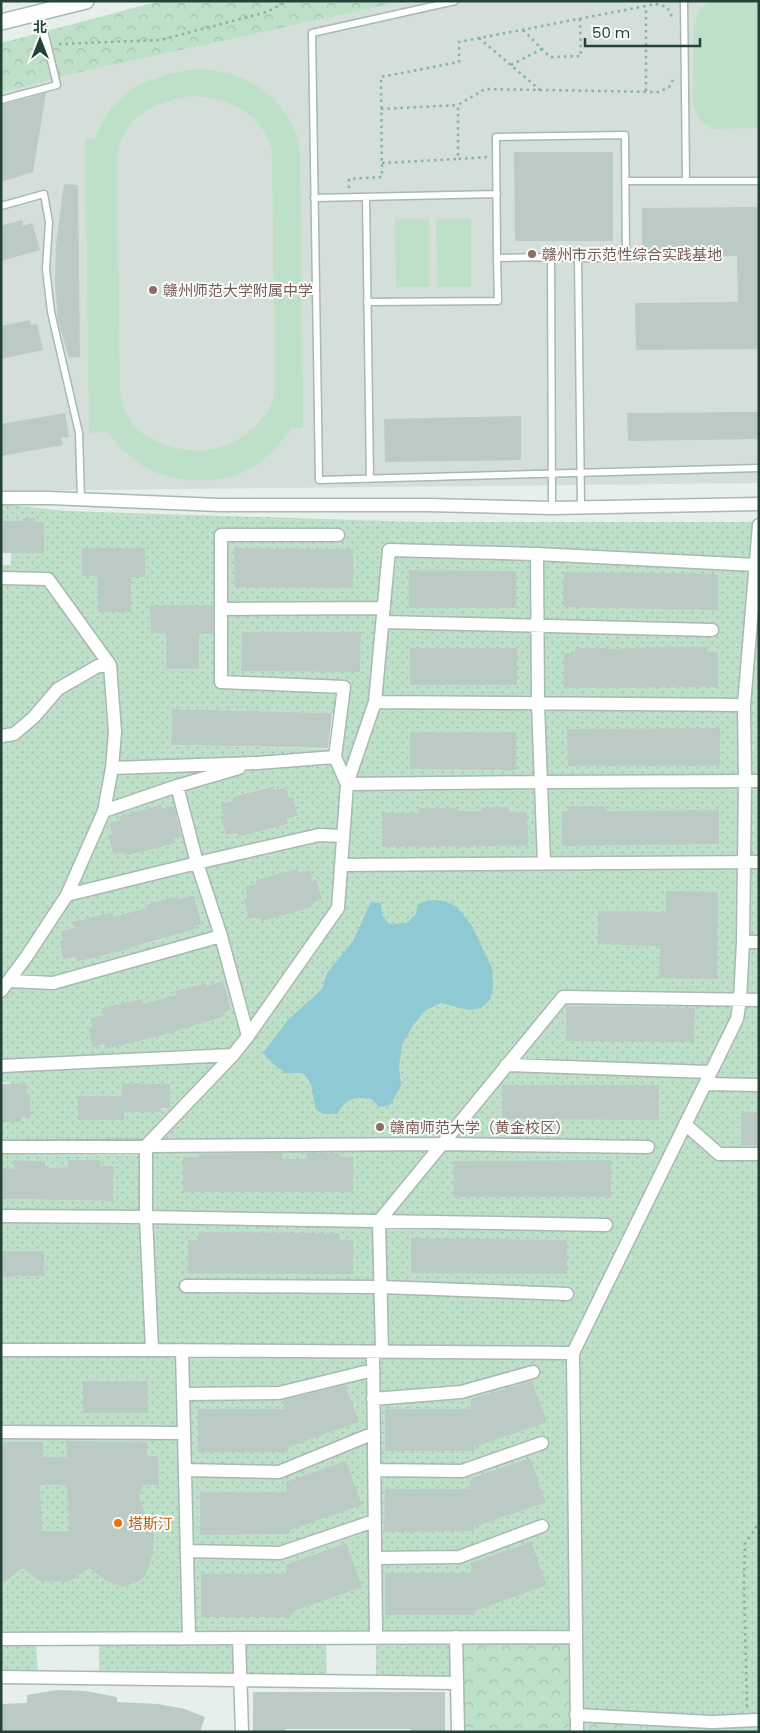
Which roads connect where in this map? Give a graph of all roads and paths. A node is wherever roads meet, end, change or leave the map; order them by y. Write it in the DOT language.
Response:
graph roads {
  1 [pos="86,1"];
  2 [pos="287,1"];
  3 [pos="455,1"];
  4 [pos="684,1"];
  5 [pos="646,6"];
  6 [pos="39,12"];
  7 [pos="580,19"];
  8 [pos="673,19"];
  9 [pos="1,22"];
  10 [pos="523,30"];
  11 [pos="479,38"];
  12 [pos="47,44"];
  13 [pos="542,49"];
  14 [pos="511,66"];
  15 [pos="673,72"];
  16 [pos="540,90"];
  17 [pos="646,91"];
  18 [pos="1,100"];
  19 [pos="458,105"];
  20 [pos="381,109"];
  21 [pos="496,156"];
  22 [pos="458,159"];
  23 [pos="382,163"];
  24 [pos="625,181"];
  25 [pos="686,181"];
  26 [pos="759,181"];
  27 [pos="496,194"];
  28 [pos="349,197"];
  29 [pos="366,197"];
  30 [pos="314,198"];
  31 [pos="1,206"];
  32 [pos="497,258"];
  33 [pos="551,258"];
  34 [pos="578,258"];
  35 [pos="367,302"];
  36 [pos="759,468"];
  37 [pos="580,473"];
  38 [pos="551,474"];
  39 [pos="370,479"];
  40 [pos="1,498"];
  41 [pos="81,499"];
  42 [pos="759,504"];
  43 [pos="581,507"];
  44 [pos="552,508"];
  45 [pos="759,525"];
  46 [pos="338,535"];
  47 [pos="537,554"];
  48 [pos="756,565"];
  49 [pos="1,578"];
  50 [pos="384,608"];
  51 [pos="222,609"];
  52 [pos="383,622"];
  53 [pos="538,627"];
  54 [pos="712,630"];
  55 [pos="110,665"];
  56 [pos="375,702"];
  57 [pos="538,704"];
  58 [pos="744,705"];
  59 [pos="1,736"];
  60 [pos="336,757"];
  61 [pos="258,763"];
  62 [pos="112,768"];
  63 [pos="759,781"];
  64 [pos="542,782"];
  65 [pos="745,782"];
  66 [pos="347,784"];
  67 [pos="176,786"];
  68 [pos="104,811"];
  69 [pos="343,836"];
  70 [pos="759,862"];
  71 [pos="197,863"];
  72 [pos="544,863"];
  73 [pos="744,863"];
  74 [pos="341,865"];
  75 [pos="67,895"];
  76 [pos="220,936"];
  77 [pos="743,942"];
  78 [pos="759,942"];
  79 [pos="9,980"];
  80 [pos="1,991"];
  81 [pos="740,1000"];
  82 [pos="759,1000"];
  83 [pos="248,1036"];
  84 [pos="233,1055"];
  85 [pos="506,1065"];
  86 [pos="1,1066"];
  87 [pos="708,1078"];
  88 [pos="759,1085"];
  89 [pos="685,1124"];
  90 [pos="442,1144"];
  91 [pos="146,1146"];
  92 [pos="1,1147"];
  93 [pos="648,1147"];
  94 [pos="759,1154"];
  95 [pos="1,1216"];
  96 [pos="146,1217"];
  97 [pos="379,1221"];
  98 [pos="606,1225"];
  99 [pos="186,1286"];
  100 [pos="381,1287"];
  101 [pos="567,1294"];
  102 [pos="1,1350"];
  103 [pos="152,1350"];
  104 [pos="182,1350"];
  105 [pos="378,1352"];
  106 [pos="573,1354"];
  107 [pos="373,1370"];
  108 [pos="533,1372"];
  109 [pos="183,1394"];
  110 [pos="374,1399"];
  111 [pos="1,1432"];
  112 [pos="184,1433"];
  113 [pos="374,1433"];
  114 [pos="542,1443"];
  115 [pos="185,1470"];
  116 [pos="374,1470"];
  117 [pos="374,1521"];
  118 [pos="759,1523"];
  119 [pos="542,1526"];
  120 [pos="187,1551"];
  121 [pos="375,1558"];
  122 [pos="456,1637"];
  123 [pos="575,1637"];
  124 [pos="189,1638"];
  125 [pos="239,1638"];
  126 [pos="376,1638"];
  127 [pos="1,1639"];
  128 [pos="1,1678"];
  129 [pos="241,1681"];
  130 [pos="457,1683"];
  131 [pos="576,1715"];
  132 [pos="753,1720"];
  133 [pos="242,1732"];
  134 [pos="458,1732"];
  135 [pos="577,1732"];
  1 -- 6 [label="street"];
  2 -- 12 [label="path"];
  3 -- 30 [label="lane"];
  4 -- 25 [label="lane"];
  5 -- 7 [label="path"];
  5 -- 8 [label="path"];
  5 -- 17 [label="path"];
  6 -- 9 [label="street"];
  6 -- 12 [label="lane"];
  7 -- 10 [label="path"];
  7 -- 13 [label="path"];
  10 -- 11 [label="path"];
  10 -- 13 [label="path"];
  11 -- 14 [label="path"];
  11 -- 20 [label="path"];
  12 -- 18 [label="lane"];
  13 -- 14 [label="path"];
  14 -- 16 [label="path"];
  15 -- 17 [label="path"];
  16 -- 17 [label="path"];
  16 -- 19 [label="path"];
  19 -- 20 [label="path"];
  19 -- 22 [label="path"];
  20 -- 23 [label="path"];
  21 -- 22 [label="path"];
  21 -- 24 [label="lane"];
  21 -- 27 [label="lane"];
  22 -- 23 [label="path"];
  23 -- 28 [label="path"];
  24 -- 25 [label="lane"];
  24 -- 34 [label="lane"];
  25 -- 26 [label="lane"];
  27 -- 29 [label="lane"];
  27 -- 32 [label="lane"];
  28 -- 29 [label="lane"];
  28 -- 30 [label="lane"];
  29 -- 35 [label="lane"];
  30 -- 39 [label="lane"];
  31 -- 41 [label="lane"];
  32 -- 33 [label="lane"];
  32 -- 35 [label="lane"];
  33 -- 34 [label="lane"];
  33 -- 38 [label="lane"];
  34 -- 37 [label="lane"];
  35 -- 39 [label="lane"];
  36 -- 37 [label="lane"];
  37 -- 38 [label="lane"];
  37 -- 43 [label="lane"];
  38 -- 39 [label="lane"];
  38 -- 44 [label="lane"];
  40 -- 41 [label="street"];
  41 -- 44 [label="street"];
  42 -- 43 [label="street"];
  43 -- 44 [label="street"];
  45 -- 48 [label="street"];
  46 -- 51 [label="street"];
  47 -- 48 [label="street"];
  47 -- 50 [label="street"];
  47 -- 53 [label="street"];
  48 -- 58 [label="street"];
  49 -- 55 [label="street"];
  50 -- 51 [label="street"];
  50 -- 52 [label="street"];
  51 -- 60 [label="street"];
  52 -- 53 [label="street"];
  52 -- 56 [label="street"];
  53 -- 54 [label="street"];
  53 -- 57 [label="street"];
  55 -- 59 [label="street"];
  55 -- 62 [label="street"];
  56 -- 57 [label="street"];
  56 -- 66 [label="street"];
  57 -- 58 [label="street"];
  57 -- 64 [label="street"];
  58 -- 65 [label="street"];
  60 -- 61 [label="street"];
  60 -- 66 [label="street"];
  61 -- 62 [label="street"];
  61 -- 67 [label="street"];
  62 -- 68 [label="street"];
  63 -- 65 [label="street"];
  64 -- 65 [label="street"];
  64 -- 66 [label="street"];
  64 -- 72 [label="street"];
  65 -- 73 [label="street"];
  66 -- 69 [label="street"];
  67 -- 68 [label="street"];
  67 -- 71 [label="street"];
  68 -- 75 [label="street"];
  69 -- 71 [label="street"];
  69 -- 74 [label="street"];
  70 -- 73 [label="street"];
  71 -- 75 [label="street"];
  71 -- 76 [label="street"];
  72 -- 73 [label="street"];
  72 -- 74 [label="street"];
  73 -- 77 [label="street"];
  74 -- 83 [label="street"];
  75 -- 79 [label="street"];
  76 -- 79 [label="street"];
  76 -- 83 [label="street"];
  77 -- 78 [label="street"];
  77 -- 81 [label="street"];
  79 -- 80 [label="street"];
  81 -- 82 [label="street"];
  81 -- 85 [label="street"];
  81 -- 87 [label="street"];
  83 -- 84 [label="street"];
  84 -- 86 [label="street"];
  84 -- 91 [label="street"];
  85 -- 87 [label="street"];
  85 -- 90 [label="street"];
  87 -- 88 [label="street"];
  87 -- 89 [label="street"];
  89 -- 94 [label="street"];
  89 -- 106 [label="street"];
  90 -- 91 [label="street"];
  90 -- 93 [label="street"];
  90 -- 97 [label="street"];
  91 -- 92 [label="street"];
  91 -- 96 [label="street"];
  95 -- 96 [label="street"];
  96 -- 97 [label="street"];
  96 -- 103 [label="street"];
  97 -- 98 [label="street"];
  97 -- 100 [label="street"];
  99 -- 100 [label="street"];
  100 -- 101 [label="street"];
  100 -- 105 [label="street"];
  102 -- 103 [label="street"];
  103 -- 104 [label="street"];
  104 -- 105 [label="street"];
  104 -- 109 [label="street"];
  105 -- 106 [label="street"];
  105 -- 107 [label="street"];
  106 -- 123 [label="street"];
  107 -- 109 [label="street"];
  107 -- 110 [label="street"];
  108 -- 110 [label="street"];
  109 -- 112 [label="street"];
  110 -- 113 [label="street"];
  111 -- 112 [label="street"];
  112 -- 115 [label="street"];
  113 -- 115 [label="street"];
  113 -- 116 [label="street"];
  114 -- 116 [label="street"];
  115 -- 120 [label="street"];
  116 -- 117 [label="street"];
  117 -- 120 [label="street"];
  117 -- 121 [label="street"];
  118 -- 132 [label="path"];
  119 -- 121 [label="street"];
  120 -- 124 [label="street"];
  121 -- 126 [label="street"];
  122 -- 123 [label="street"];
  122 -- 126 [label="street"];
  122 -- 130 [label="street"];
  123 -- 131 [label="street"];
  124 -- 125 [label="street"];
  124 -- 127 [label="street"];
  125 -- 126 [label="street"];
  125 -- 129 [label="street"];
  128 -- 129 [label="street"];
  129 -- 130 [label="street"];
  129 -- 133 [label="street"];
  130 -- 134 [label="street"];
  131 -- 132 [label="street"];
  131 -- 135 [label="street"];
}
